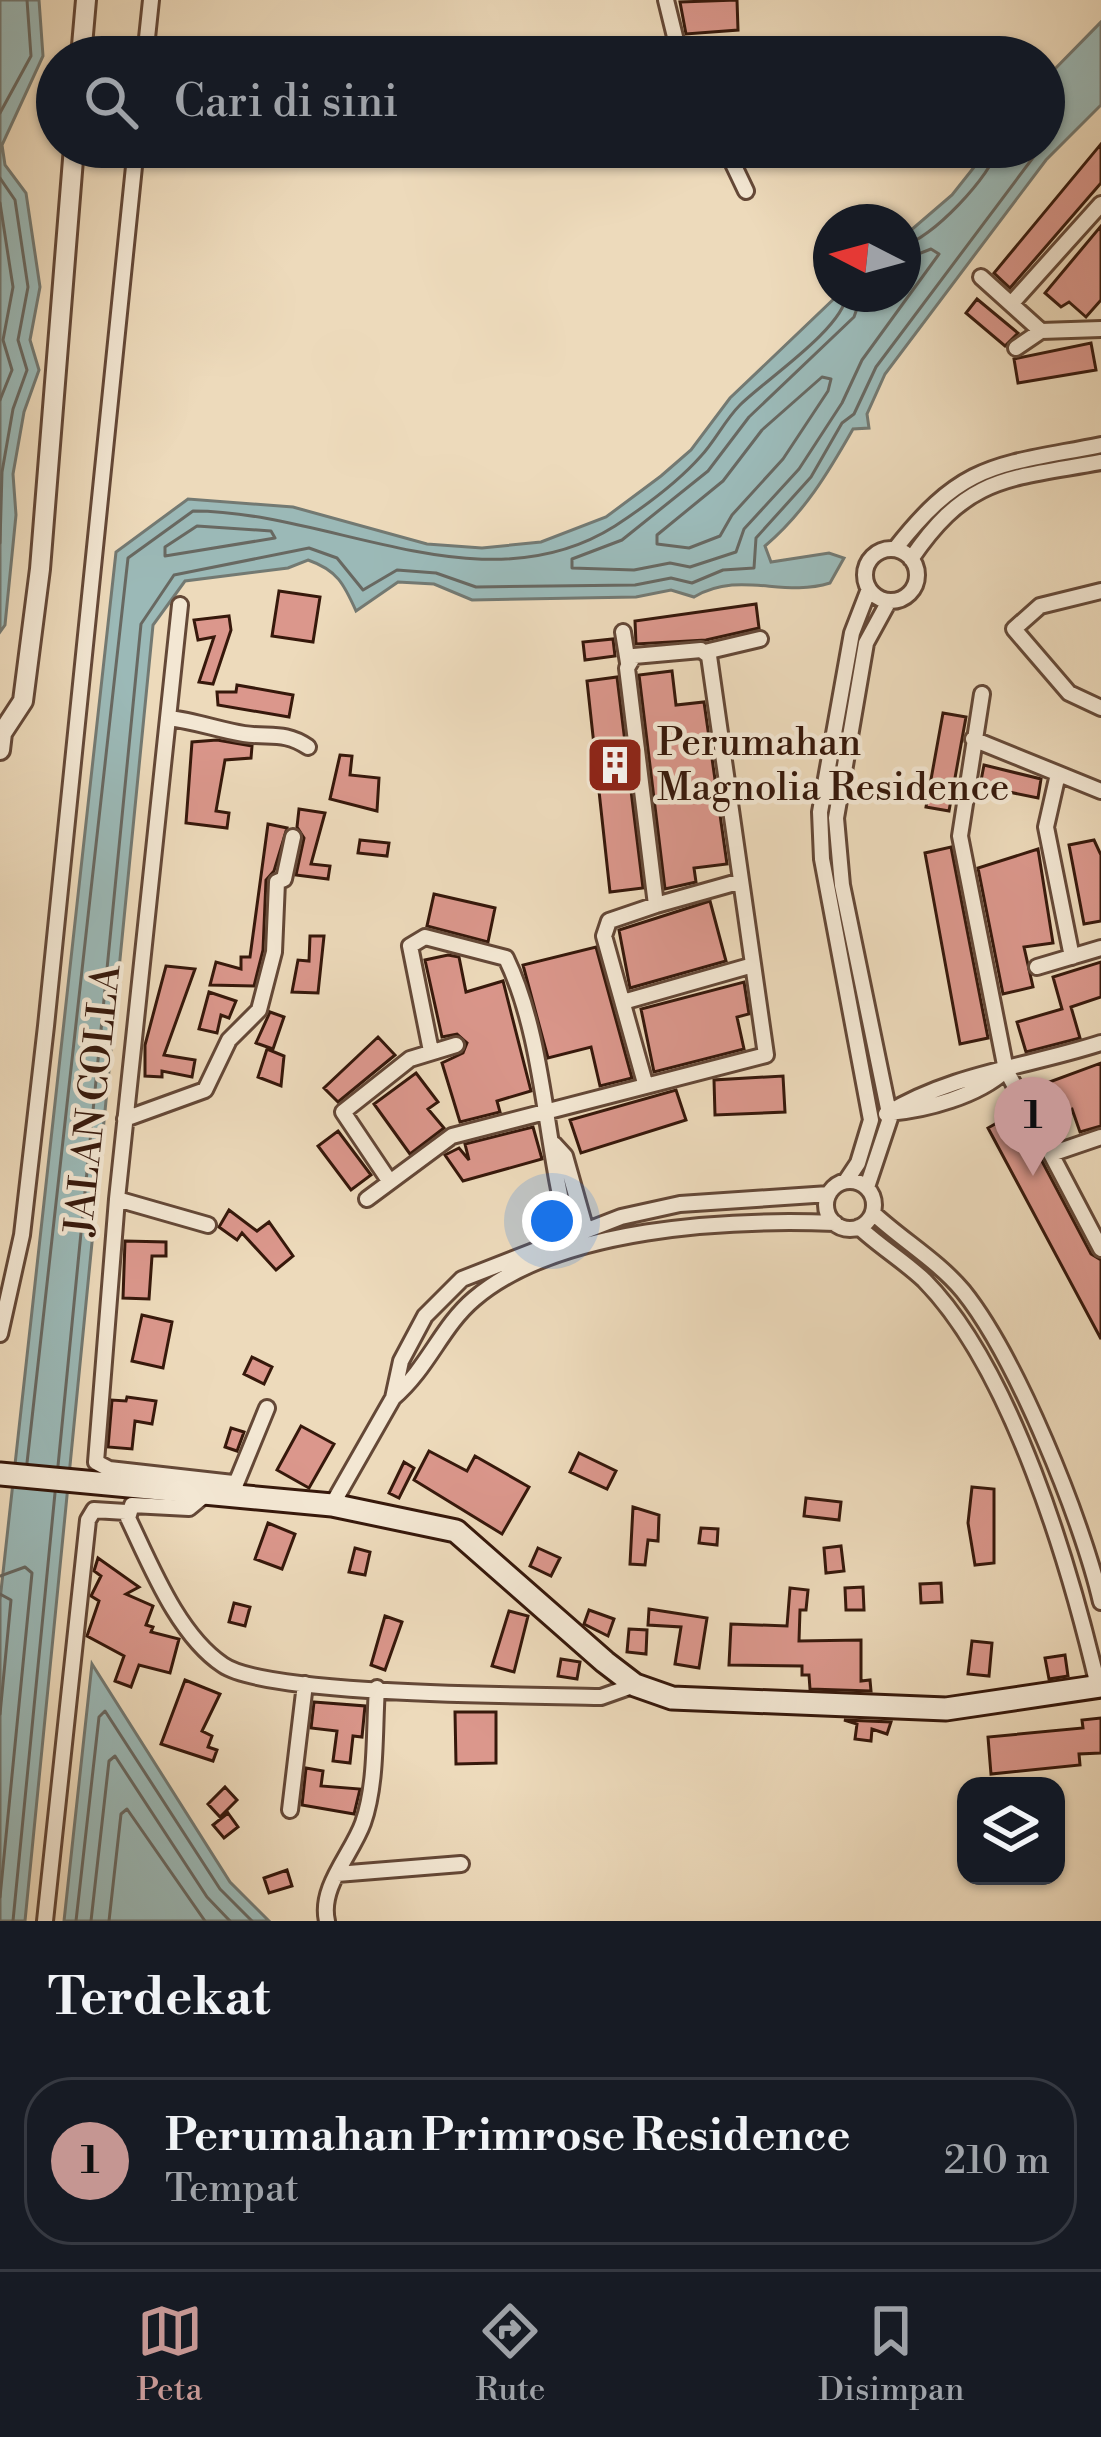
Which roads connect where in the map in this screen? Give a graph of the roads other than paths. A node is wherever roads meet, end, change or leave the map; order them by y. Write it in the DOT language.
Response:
graph roads {
  1 [pos="86,0"];
  2 [pos="151,0"];
  3 [pos="666,0"];
  4 [pos="83,36"];
  5 [pos="147,36"];
  6 [pos="675,36"];
  7 [pos="72,168"];
  8 [pos="134,168"];
  9 [pos="735,168"];
  10 [pos="746,191"];
  11 [pos="1101,204"];
  12 [pos="981,277"];
  13 [pos="1012,304"];
  14 [pos="1101,329"];
  15 [pos="1041,331"];
  16 [pos="1016,348"];
  17 [pos="1101,445"];
  18 [pos="1101,462"];
  19 [pos="895,549"];
  20 [pos="911,559"];
  21 [pos="869,589"];
  22 [pos="1101,591"];
  23 [pos="889,601"];
  24 [pos="180,605"];
  25 [pos="623,632"];
  26 [pos="760,639"];
  27 [pos="705,652"];
  28 [pos="628,663"];
  29 [pos="982,694"];
  30 [pos="1101,708"];
  31 [pos="169,718"];
  32 [pos="973,740"];
  33 [pos="308,747"];
  34 [pos="0,750"];
  35 [pos="1058,774"];
  36 [pos="1101,791"];
  37 [pos="293,837"];
  38 [pos="738,882"];
  39 [pos="656,905"];
  40 [pos="1101,948"];
  41 [pos="1072,957"];
  42 [pos="753,965"];
  43 [pos="1037,968"];
  44 [pos="623,1002"];
  45 [pos="1101,1043"];
  46 [pos="456,1045"];
  47 [pos="431,1051"];
  48 [pos="1006,1070"];
  49 [pos="644,1083"];
  50 [pos="547,1108"];
  51 [pos="889,1113"];
  52 [pos="125,1119"];
  53 [pos="871,1120"];
  54 [pos="1101,1137"];
  55 [pos="1051,1154"];
  56 [pos="847,1181"];
  57 [pos="390,1182"];
  58 [pos="866,1187"];
  59 [pos="829,1193"];
  60 [pos="117,1199"];
  61 [pos="367,1199"];
  62 [pos="719,1201"];
  63 [pos="873,1213"];
  64 [pos="721,1223"];
  65 [pos="835,1223"];
  66 [pos="208,1225"];
  67 [pos="859,1227"];
  68 [pos="577,1230"];
  69 [pos="1101,1250"];
  70 [pos="0,1334"];
  71 [pos="393,1398"];
  72 [pos="267,1408"];
  73 [pos="0,1474"];
  74 [pos="233,1489"];
  75 [pos="206,1494"];
  76 [pos="332,1504"];
  77 [pos="126,1512"];
  78 [pos="1101,1602"];
  79 [pos="304,1684"];
  80 [pos="635,1685"];
  81 [pos="1100,1686"];
  82 [pos="377,1688"];
  83 [pos="290,1810"];
  84 [pos="461,1864"];
  85 [pos="337,1874"];
  86 [pos="45,1921"];
  87 [pos="327,1921"];
  1 -- 4 [label="street"];
  2 -- 5 [label="street"];
  3 -- 6 [label="street"];
  7 -- 34 [label="street"];
  8 -- 70 [label="street"];
  9 -- 10 [label="street"];
  11 -- 13 [label="street"];
  12 -- 13 [label="street"];
  13 -- 15 [label="street"];
  14 -- 15 [label="street"];
  15 -- 16 [label="street"];
  17 -- 19 [label="street"];
  18 -- 20 [label="street"];
  19 -- 20 [label="street"];
  19 -- 21 [label="street"];
  20 -- 23 [label="street"];
  21 -- 23 [label="street"];
  21 -- 53 [label="street"];
  22 -- 30 [label="street"];
  23 -- 51 [label="street"];
  24 -- 31 [label="street, JALAN COLLA"];
  25 -- 28 [label="street"];
  26 -- 27 [label="street"];
  27 -- 28 [label="street"];
  27 -- 38 [label="street"];
  28 -- 39 [label="street"];
  29 -- 32 [label="street"];
  31 -- 33 [label="street"];
  31 -- 52 [label="street, JALAN COLLA"];
  32 -- 35 [label="street"];
  32 -- 48 [label="street"];
  35 -- 36 [label="street"];
  35 -- 41 [label="street"];
  37 -- 52 [label="street"];
  38 -- 39 [label="street"];
  38 -- 42 [label="street"];
  39 -- 44 [label="street"];
  40 -- 41 [label="street"];
  41 -- 43 [label="street"];
  42 -- 44 [label="street"];
  42 -- 49 [label="street"];
  44 -- 49 [label="street"];
  45 -- 48 [label="street"];
  46 -- 47 [label="street"];
  47 -- 50 [label="street"];
  47 -- 57 [label="street"];
  48 -- 51 [label="street"];
  48 -- 55 [label="street"];
  49 -- 50 [label="street"];
  50 -- 57 [label="street"];
  50 -- 68 [label="street"];
  51 -- 53 [label="street"];
  51 -- 58 [label="street"];
  52 -- 60 [label="street, JALAN COLLA"];
  53 -- 56 [label="street"];
  54 -- 55 [label="street"];
  55 -- 69 [label="street"];
  56 -- 58 [label="street"];
  56 -- 59 [label="street"];
  57 -- 61 [label="street"];
  58 -- 63 [label="street"];
  59 -- 62 [label="street"];
  59 -- 65 [label="street"];
  60 -- 66 [label="street"];
  60 -- 74 [label="street, JALAN COLLA"];
  62 -- 64 [label="street"];
  62 -- 68 [label="street"];
  63 -- 67 [label="street"];
  63 -- 78 [label="street"];
  64 -- 65 [label="street"];
  64 -- 71 [label="street"];
  65 -- 67 [label="street"];
  67 -- 81 [label="street"];
  68 -- 71 [label="street"];
  71 -- 76 [label="street"];
  72 -- 74 [label="street"];
  73 -- 75 [label="main road"];
  74 -- 75 [label="main road"];
  74 -- 76 [label="main road"];
  75 -- 77 [label="street"];
  76 -- 80 [label="main road"];
  77 -- 79 [label="street"];
  77 -- 86 [label="street"];
  79 -- 82 [label="street"];
  79 -- 83 [label="street"];
  80 -- 81 [label="main road"];
  80 -- 82 [label="street"];
  82 -- 85 [label="street"];
  84 -- 85 [label="street"];
  85 -- 87 [label="street"];
}
